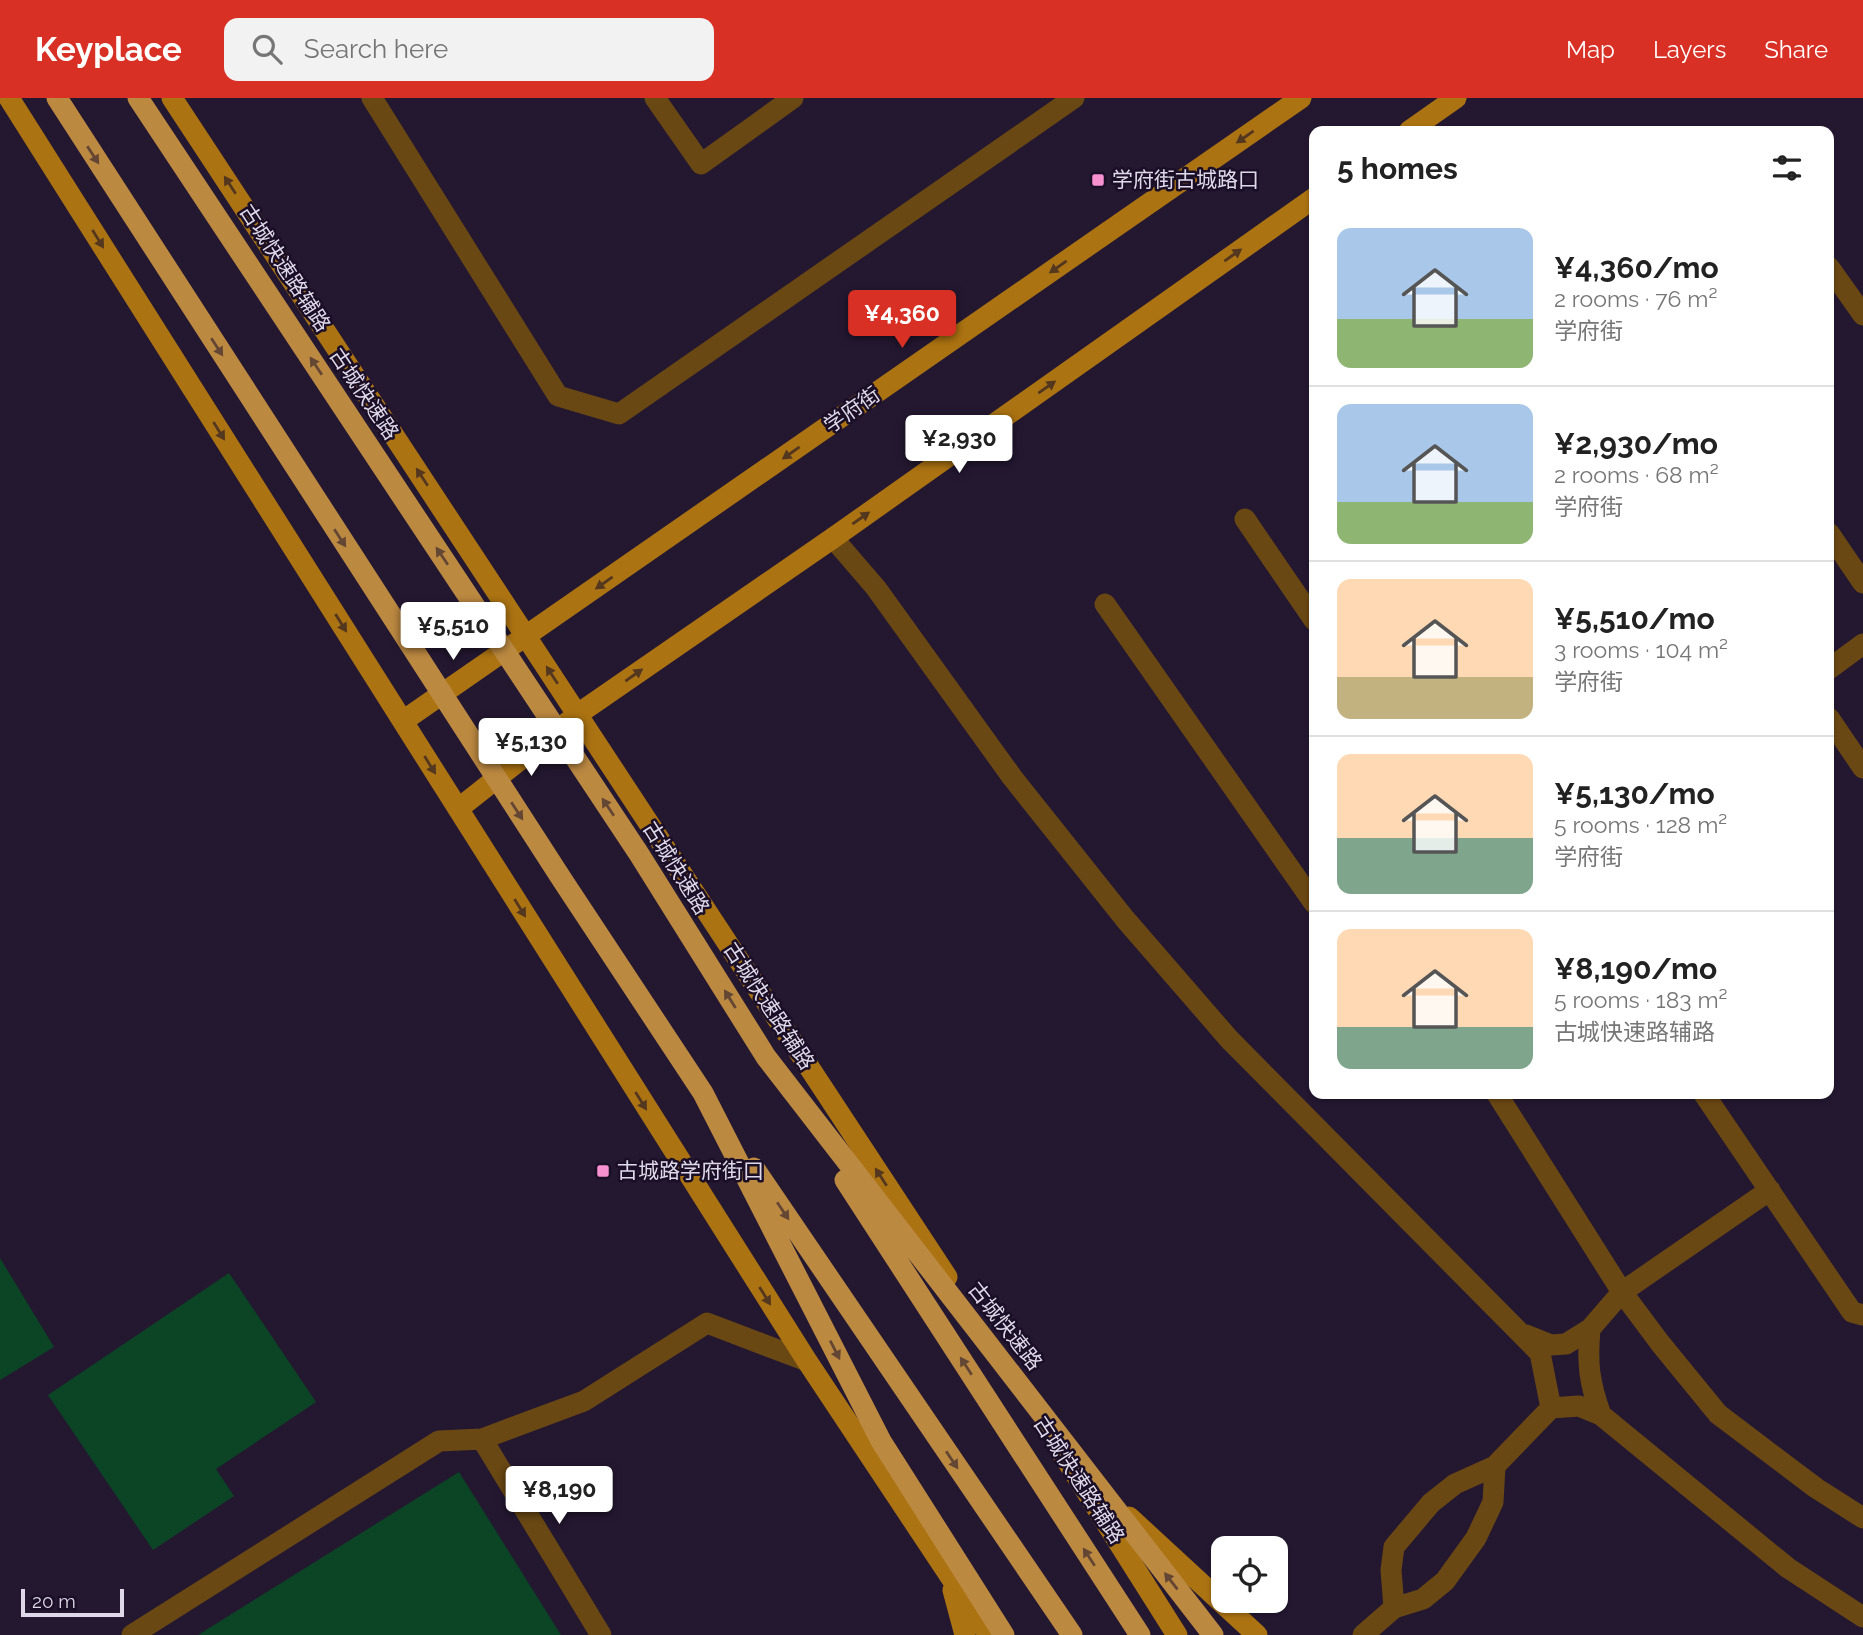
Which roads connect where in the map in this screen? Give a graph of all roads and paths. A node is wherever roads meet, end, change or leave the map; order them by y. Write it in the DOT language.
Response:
graph roads {
  1 [pos="9,98"];
  2 [pos="57,98"];
  3 [pos="138,98"];
  4 [pos="173,98"];
  5 [pos="372,98"];
  6 [pos="655,98"];
  7 [pos="793,98"];
  8 [pos="1074,98"];
  9 [pos="1301,98"];
  10 [pos="1456,98"];
  11 [pos="1416,126"];
  12 [pos="1309,202"];
  13 [pos="1834,274"];
  14 [pos="1863,315"];
  15 [pos="1245,519"];
  16 [pos="833,538"];
  17 [pos="1834,540"];
  18 [pos="1863,583"];
  19 [pos="1105,604"];
  20 [pos="1309,613"];
  21 [pos="527,636"];
  22 [pos="1863,644"];
  23 [pos="1834,664"];
  24 [pos="578,714"];
  25 [pos="403,721"];
  26 [pos="1834,725"];
  27 [pos="1863,768"];
  28 [pos="458,809"];
  29 [pos="1309,896"];
  30 [pos="766,1057"];
  31 [pos="703,1093"];
  32 [pos="1500,1099"];
  33 [pos="1707,1099"];
  34 [pos="1770,1190"];
  35 [pos="1622,1292"];
  36 [pos="1863,1315"];
  37 [pos="1590,1329"];
  38 [pos="1523,1334"];
  39 [pos="807,1361"];
  40 [pos="1551,1408"];
  41 [pos="1601,1415"];
  42 [pos="482,1439"];
  43 [pos="1066,1459"];
  44 [pos="1495,1466"];
  45 [pos="1863,1518"];
  46 [pos="949,1574"];
  47 [pos="1394,1608"];
  48 [pos="1863,1617"];
  49 [pos="132,1635"];
  50 [pos="601,1635"];
  51 [pos="965,1635"];
  52 [pos="989,1635"];
  53 [pos="1004,1635"];
  54 [pos="1072,1635"];
  55 [pos="1140,1635"];
  56 [pos="1177,1635"];
  57 [pos="1213,1635"];
  58 [pos="1257,1635"];
  59 [pos="1363,1635"];
  1 -- 25 [label="main road, one-way"];
  2 -- 31 [label="highway, one-way"];
  30 -- 3 [label="highway, 古城快速路, one-way"];
  21 -- 4 [label="main road, 古城快速路辅路, one-way"];
  5 -- 8 [label="street"];
  6 -- 7 [label="street"];
  9 -- 21 [label="main road, 学府街, one-way"];
  10 -- 11 [label="main road"];
  16 -- 12 [label="main road, one-way"];
  13 -- 14 [label="street"];
  15 -- 20 [label="street"];
  24 -- 16 [label="main road, one-way"];
  16 -- 38 [label="street"];
  17 -- 18 [label="street"];
  19 -- 29 [label="street"];
  24 -- 21 [label="main road, 古城快速路辅路, one-way"];
  21 -- 25 [label="main road, 学府街"];
  22 -- 23 [label="street"];
  24 -- 28 [label="main road"];
  43 -- 24 [label="main road, 古城快速路辅路, one-way"];
  25 -- 28 [label="main road, one-way"];
  26 -- 27 [label="street"];
  28 -- 39 [label="main road, one-way"];
  55 -- 30 [label="highway, one-way"];
  57 -- 30 [label="highway, 古城快速路, one-way"];
  31 -- 53 [label="highway, one-way"];
  31 -- 54 [label="highway, one-way"];
  32 -- 35 [label="street"];
  33 -- 34 [label="street"];
  34 -- 35 [label="street"];
  34 -- 36 [label="street"];
  35 -- 37 [label="street"];
  35 -- 45 [label="street"];
  37 -- 38 [label="street"];
  37 -- 41 [label="street"];
  38 -- 40 [label="street"];
  39 -- 42 [label="street"];
  39 -- 46 [label="main road"];
  40 -- 41 [label="street"];
  40 -- 44 [label="street"];
  41 -- 48 [label="street"];
  42 -- 49 [label="street"];
  42 -- 50 [label="street"];
  43 -- 56 [label="main road, 古城快速路辅路"];
  43 -- 58 [label="main road"];
  44 -- 47 [label="street"];
  44 -- 47 [label="street"];
  46 -- 51 [label="main road"];
  46 -- 52 [label="main road"];
  47 -- 59 [label="street"];
}
